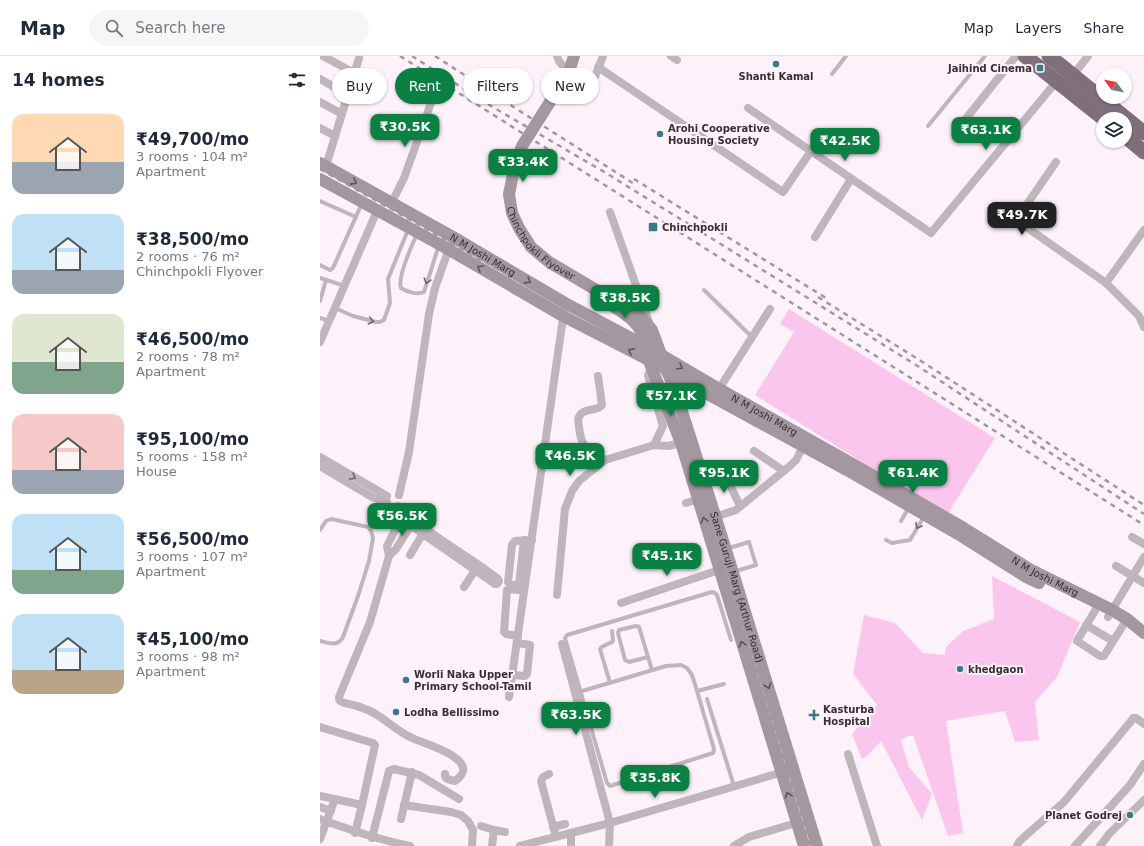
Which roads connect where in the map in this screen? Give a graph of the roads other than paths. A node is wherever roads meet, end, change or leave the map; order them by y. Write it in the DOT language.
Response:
graph roads {
  1 [pos="323,56"];
  2 [pos="557,56"];
  3 [pos="574,56"];
  4 [pos="603,56"];
  5 [pos="846,56"];
  6 [pos="985,56"];
  7 [pos="1016,56"];
  8 [pos="1025,56"];
  9 [pos="1042,56"];
  10 [pos="1049,56"];
  11 [pos="1060,56"];
  12 [pos="1088,56"];
  13 [pos="359,58"];
  14 [pos="598,67"];
  15 [pos="345,68"];
  16 [pos="356,68"];
  17 [pos="1077,70"];
  18 [pos="832,74"];
  19 [pos="320,79"];
  20 [pos="1056,82"];
  21 [pos="1096,85"];
  22 [pos="332,86"];
  23 [pos="320,102"];
  24 [pos="345,104"];
  25 [pos="431,104"];
  26 [pos="1119,104"];
  27 [pos="748,108"];
  28 [pos="1096,112"];
  29 [pos="1111,112"];
  30 [pos="342,114"];
  31 [pos="964,121"];
  32 [pos="1144,124"];
  33 [pos="928,126"];
  34 [pos="320,128"];
  35 [pos="1132,129"];
  36 [pos="1144,133"];
  37 [pos="335,136"];
  38 [pos="1144,138"];
  39 [pos="1132,142"];
  40 [pos="811,151"];
  41 [pos="1144,152"];
  42 [pos="1056,162"];
  43 [pos="323,164"];
  44 [pos="320,179"];
  45 [pos="852,179"];
  46 [pos="320,201"];
  47 [pos="392,202"];
  48 [pos="363,203"];
  49 [pos="377,211"];
  50 [pos="610,212"];
  51 [pos="356,217"];
  52 [pos="413,230"];
  53 [pos="1144,230"];
  54 [pos="453,237"];
  55 [pos="815,238"];
  56 [pos="444,247"];
  57 [pos="320,265"];
  58 [pos="320,278"];
  59 [pos="326,280"];
  60 [pos="1106,282"];
  61 [pos="345,286"];
  62 [pos="704,290"];
  63 [pos="602,293"];
  64 [pos="320,301"];
  65 [pos="565,303"];
  66 [pos="335,308"];
  67 [pos="770,309"];
  68 [pos="622,313"];
  69 [pos="563,316"];
  70 [pos="320,318"];
  71 [pos="329,321"];
  72 [pos="1144,327"];
  73 [pos="612,328"];
  74 [pos="646,331"];
  75 [pos="752,337"];
  76 [pos="320,342"];
  77 [pos="646,346"];
  78 [pos="661,356"];
  79 [pos="650,363"];
  80 [pos="666,369"];
  81 [pos="598,376"];
  82 [pos="700,384"];
  83 [pos="719,389"];
  84 [pos="680,405"];
  85 [pos="681,443"];
  86 [pos="805,443"];
  87 [pos="654,445"];
  88 [pos="754,451"];
  89 [pos="320,458"];
  90 [pos="605,460"];
  91 [pos="320,466"];
  92 [pos="856,470"];
  93 [pos="784,471"];
  94 [pos="725,474"];
  95 [pos="696,475"];
  96 [pos="399,495"];
  97 [pos="704,498"];
  98 [pos="391,503"];
  99 [pos="686,503"];
  100 [pos="740,506"];
  101 [pos="910,507"];
  102 [pos="402,515"];
  103 [pos="925,515"];
  104 [pos="715,517"];
  105 [pos="901,521"];
  106 [pos="412,523"];
  107 [pos="320,530"];
  108 [pos="960,530"];
  109 [pos="424,532"];
  110 [pos="1132,537"];
  111 [pos="528,540"];
  112 [pos="886,540"];
  113 [pos="1144,544"];
  114 [pos="726,550"];
  115 [pos="410,555"];
  116 [pos="389,556"];
  117 [pos="1144,557"];
  118 [pos="1116,566"];
  119 [pos="734,574"];
  120 [pos="721,575"];
  121 [pos="1132,576"];
  122 [pos="1144,583"];
  123 [pos="463,586"];
  124 [pos="523,587"];
  125 [pos="557,595"];
  126 [pos="621,603"];
  127 [pos="1097,608"];
  128 [pos="1110,613"];
  129 [pos="1124,622"];
  130 [pos="1086,625"];
  131 [pos="612,631"];
  132 [pos="1144,633"];
  133 [pos="517,640"];
  134 [pos="730,640"];
  135 [pos="320,641"];
  136 [pos="1113,641"];
  137 [pos="1144,642"];
  138 [pos="562,644"];
  139 [pos="759,656"];
  140 [pos="648,657"];
  141 [pos="747,660"];
  142 [pos="652,670"];
  143 [pos="512,675"];
  144 [pos="610,683"];
  145 [pos="724,684"];
  146 [pos="697,691"];
  147 [pos="578,693"];
  148 [pos="509,697"];
  149 [pos="707,699"];
  150 [pos="775,710"];
  151 [pos="763,714"];
  152 [pos="1143,722"];
  153 [pos="320,727"];
  154 [pos="788,751"];
  155 [pos="848,754"];
  156 [pos="776,755"];
  157 [pos="1144,764"];
  158 [pos="793,769"];
  159 [pos="412,772"];
  160 [pos="781,773"];
  161 [pos="445,774"];
  162 [pos="549,774"];
  163 [pos="734,786"];
  164 [pos="320,796"];
  165 [pos="335,799"];
  166 [pos="459,799"];
  167 [pos="1144,800"];
  168 [pos="362,805"];
  169 [pos="404,805"];
  170 [pos="320,807"];
  171 [pos="331,811"];
  172 [pos="401,819"];
  173 [pos="324,821"];
  174 [pos="610,822"];
  175 [pos="796,823"];
  176 [pos="565,824"];
  177 [pos="481,826"];
  178 [pos="553,827"];
  179 [pos="494,830"];
  180 [pos="505,832"];
  181 [pos="355,833"];
  182 [pos="571,833"];
  183 [pos="556,836"];
  184 [pos="320,840"];
  185 [pos="377,841"];
  186 [pos="410,846"];
  187 [pos="472,846"];
  188 [pos="492,846"];
  189 [pos="520,846"];
  190 [pos="572,846"];
  191 [pos="609,846"];
  192 [pos="734,846"];
  193 [pos="804,846"];
  194 [pos="817,846"];
  195 [pos="877,846"];
  196 [pos="1017,846"];
  197 [pos="1075,846"];
  198 [pos="1100,846"];
  1 -- 15 [label="street"];
  2 -- 14 [label="street"];
  3 -- 63 [label="main road, Chinchpokli Flyover"];
  4 -- 14 [label="street"];
  5 -- 18 [label="lane"];
  6 -- 33 [label="lane"];
  7 -- 31 [label="street"];
  8 -- 20 [label="highway"];
  9 -- 29 [label="highway"];
  10 -- 36 [label="highway"];
  11 -- 17 [label="highway"];
  12 -- 17 [label="street"];
  13 -- 16 [label="street"];
  14 -- 40 [label="street"];
  17 -- 21 [label="highway"];
  19 -- 22 [label="street"];
  20 -- 28 [label="highway"];
  20 -- 45 [label="street"];
  23 -- 30 [label="street"];
  24 -- 30 [label="street"];
  25 -- 47 [label="street"];
  26 -- 32 [label="highway"];
  27 -- 40 [label="street"];
  30 -- 37 [label="street"];
  34 -- 37 [label="street"];
  35 -- 38 [label="highway"];
  37 -- 43 [label="street"];
  39 -- 41 [label="highway"];
  40 -- 45 [label="street"];
  42 -- 60 [label="street"];
  43 -- 47 [label="main road, N M Joshi Marg, one-way"];
  44 -- 48 [label="main road, N M Joshi Marg"];
  45 -- 55 [label="street"];
  46 -- 51 [label="lane"];
  47 -- 54 [label="main road, N M Joshi Marg"];
  48 -- 49 [label="main road, N M Joshi Marg"];
  48 -- 51 [label="lane"];
  49 -- 52 [label="main road, N M Joshi Marg"];
  49 -- 61 [label="street"];
  50 -- 74 [label="street"];
  51 -- 57 [label="lane"];
  52 -- 56 [label="main road, N M Joshi Marg"];
  56 -- 52 [label="lane, one-way"];
  66 -- 52 [label="lane, one-way"];
  53 -- 60 [label="street"];
  54 -- 56 [label="street"];
  54 -- 65 [label="main road, N M Joshi Marg, one-way"];
  69 -- 56 [label="main road, N M Joshi Marg, one-way"];
  56 -- 96 [label="street"];
  58 -- 59 [label="lane"];
  59 -- 61 [label="lane"];
  59 -- 64 [label="lane"];
  60 -- 72 [label="street"];
  61 -- 66 [label="street"];
  62 -- 75 [label="lane"];
  63 -- 68 [label="main road"];
  63 -- 74 [label="main road, Chinchpokli Flyover"];
  65 -- 69 [label="street"];
  65 -- 73 [label="main road, N M Joshi Marg"];
  66 -- 71 [label="street"];
  67 -- 75 [label="street"];
  68 -- 73 [label="main road"];
  68 -- 74 [label="main road"];
  79 -- 69 [label="main road, N M Joshi Marg, one-way"];
  69 -- 111 [label="street"];
  70 -- 71 [label="lane"];
  71 -- 76 [label="street"];
  73 -- 77 [label="main road, N M Joshi Marg"];
  74 -- 77 [label="main road, Sane Guruji Marg (Arthur Road)"];
  74 -- 78 [label="main road, Sane Guruji Marg (Arthur Road)"];
  75 -- 83 [label="street"];
  77 -- 78 [label="main road, N M Joshi Marg"];
  77 -- 79 [label="main road, Sane Guruji Marg (Arthur Road)"];
  78 -- 80 [label="main road, Sane Guruji Marg (Arthur Road)"];
  78 -- 82 [label="main road, N M Joshi Marg, one-way"];
  79 -- 80 [label="main road, N M Joshi Marg"];
  79 -- 85 [label="main road, Sane Guruji Marg (Arthur Road)"];
  79 -- 87 [label="street"];
  80 -- 82 [label="main road, N M Joshi Marg"];
  80 -- 84 [label="main road, Sane Guruji Marg (Arthur Road)"];
  81 -- 90 [label="street"];
  82 -- 83 [label="main road, N M Joshi Marg"];
  82 -- 84 [label="main road"];
  82 -- 86 [label="main road, N M Joshi Marg"];
  83 -- 86 [label="main road, N M Joshi Marg"];
  84 -- 95 [label="main road, Sane Guruji Marg (Arthur Road)"];
  85 -- 87 [label="street"];
  85 -- 95 [label="main road, Sane Guruji Marg (Arthur Road)"];
  86 -- 92 [label="main road, N M Joshi Marg"];
  86 -- 93 [label="street"];
  87 -- 90 [label="street"];
  88 -- 93 [label="street"];
  89 -- 98 [label="street, one-way"];
  90 -- 125 [label="street"];
  91 -- 98 [label="street"];
  92 -- 101 [label="main road, N M Joshi Marg"];
  92 -- 108 [label="main road, N M Joshi Marg"];
  93 -- 100 [label="street"];
  94 -- 100 [label="street"];
  95 -- 97 [label="main road, Sane Guruji Marg (Arthur Road)"];
  96 -- 98 [label="street"];
  96 -- 98 [label="street"];
  97 -- 99 [label="street"];
  97 -- 104 [label="main road, Sane Guruji Marg (Arthur Road)"];
  120 -- 97 [label="main road, Sane Guruji Marg (Arthur Road), one-way"];
  98 -- 102 [label="street"];
  100 -- 104 [label="street"];
  101 -- 103 [label="main road, N M Joshi Marg"];
  101 -- 105 [label="lane"];
  102 -- 106 [label="street"];
  102 -- 116 [label="street"];
  103 -- 108 [label="main road, N M Joshi Marg"];
  103 -- 112 [label="lane, one-way"];
  104 -- 114 [label="main road, Sane Guruji Marg (Arthur Road)"];
  106 -- 109 [label="street"];
  106 -- 116 [label="street"];
  107 -- 135 [label="lane"];
  108 -- 127 [label="main road, N M Joshi Marg"];
  109 -- 115 [label="street"];
  109 -- 123 [label="street"];
  110 -- 113 [label="street"];
  111 -- 124 [label="street"];
  111 -- 124 [label="street"];
  114 -- 119 [label="main road, Sane Guruji Marg (Arthur Road)"];
  114 -- 119 [label="lane"];
  116 -- 161 [label="street"];
  117 -- 121 [label="street"];
  118 -- 121 [label="street"];
  119 -- 120 [label="main road"];
  119 -- 139 [label="main road, Sane Guruji Marg (Arthur Road)"];
  120 -- 126 [label="street"];
  141 -- 120 [label="main road, Sane Guruji Marg (Arthur Road), one-way"];
  121 -- 122 [label="street"];
  121 -- 128 [label="street"];
  124 -- 133 [label="street"];
  124 -- 133 [label="street"];
  127 -- 128 [label="main road, N M Joshi Marg"];
  127 -- 130 [label="street"];
  128 -- 129 [label="main road, N M Joshi Marg"];
  129 -- 132 [label="main road, N M Joshi Marg"];
  129 -- 136 [label="street"];
  129 -- 137 [label="main road, N M Joshi Marg"];
  130 -- 136 [label="street"];
  130 -- 136 [label="street"];
  131 -- 144 [label="lane"];
  133 -- 143 [label="street"];
  133 -- 143 [label="street"];
  134 -- 147 [label="lane"];
  138 -- 147 [label="street"];
  139 -- 141 [label="main road"];
  139 -- 150 [label="main road, Sane Guruji Marg (Arthur Road), one-way"];
  140 -- 140 [label="lane"];
  140 -- 142 [label="lane"];
  141 -- 151 [label="main road, Sane Guruji Marg (Arthur Road)"];
  142 -- 144 [label="lane"];
  142 -- 146 [label="lane"];
  143 -- 148 [label="street"];
  144 -- 147 [label="lane"];
  145 -- 146 [label="lane"];
  146 -- 147 [label="lane"];
  147 -- 174 [label="street"];
  149 -- 163 [label="lane"];
  150 -- 151 [label="main road"];
  150 -- 154 [label="main road, Sane Guruji Marg (Arthur Road)"];
  151 -- 156 [label="main road, Sane Guruji Marg (Arthur Road)"];
  152 -- 196 [label="street"];
  153 -- 168 [label="street"];
  154 -- 156 [label="main road"];
  154 -- 158 [label="main road, Sane Guruji Marg (Arthur Road)"];
  155 -- 195 [label="street"];
  156 -- 160 [label="main road, Sane Guruji Marg (Arthur Road)"];
  157 -- 197 [label="street"];
  158 -- 160 [label="street"];
  158 -- 194 [label="main road, Sane Guruji Marg (Arthur Road)"];
  159 -- 166 [label="street"];
  159 -- 169 [label="street"];
  159 -- 185 [label="street"];
  160 -- 163 [label="street"];
  175 -- 160 [label="main road, Sane Guruji Marg (Arthur Road), one-way"];
  162 -- 178 [label="street"];
  163 -- 174 [label="street"];
  164 -- 165 [label="street"];
  165 -- 168 [label="street"];
  165 -- 171 [label="street"];
  167 -- 198 [label="street"];
  168 -- 181 [label="street"];
  169 -- 172 [label="street"];
  169 -- 187 [label="street"];
  170 -- 171 [label="street"];
  171 -- 173 [label="street"];
  173 -- 181 [label="street"];
  173 -- 184 [label="street"];
  174 -- 182 [label="street"];
  174 -- 191 [label="street"];
  175 -- 192 [label="street"];
  175 -- 193 [label="main road, Sane Guruji Marg (Arthur Road)"];
  176 -- 178 [label="street"];
  177 -- 179 [label="street"];
  178 -- 183 [label="street"];
  179 -- 180 [label="street"];
  179 -- 188 [label="street"];
  181 -- 185 [label="street"];
  182 -- 183 [label="street"];
  182 -- 190 [label="street"];
  183 -- 189 [label="street"];
  185 -- 186 [label="street"];
}
